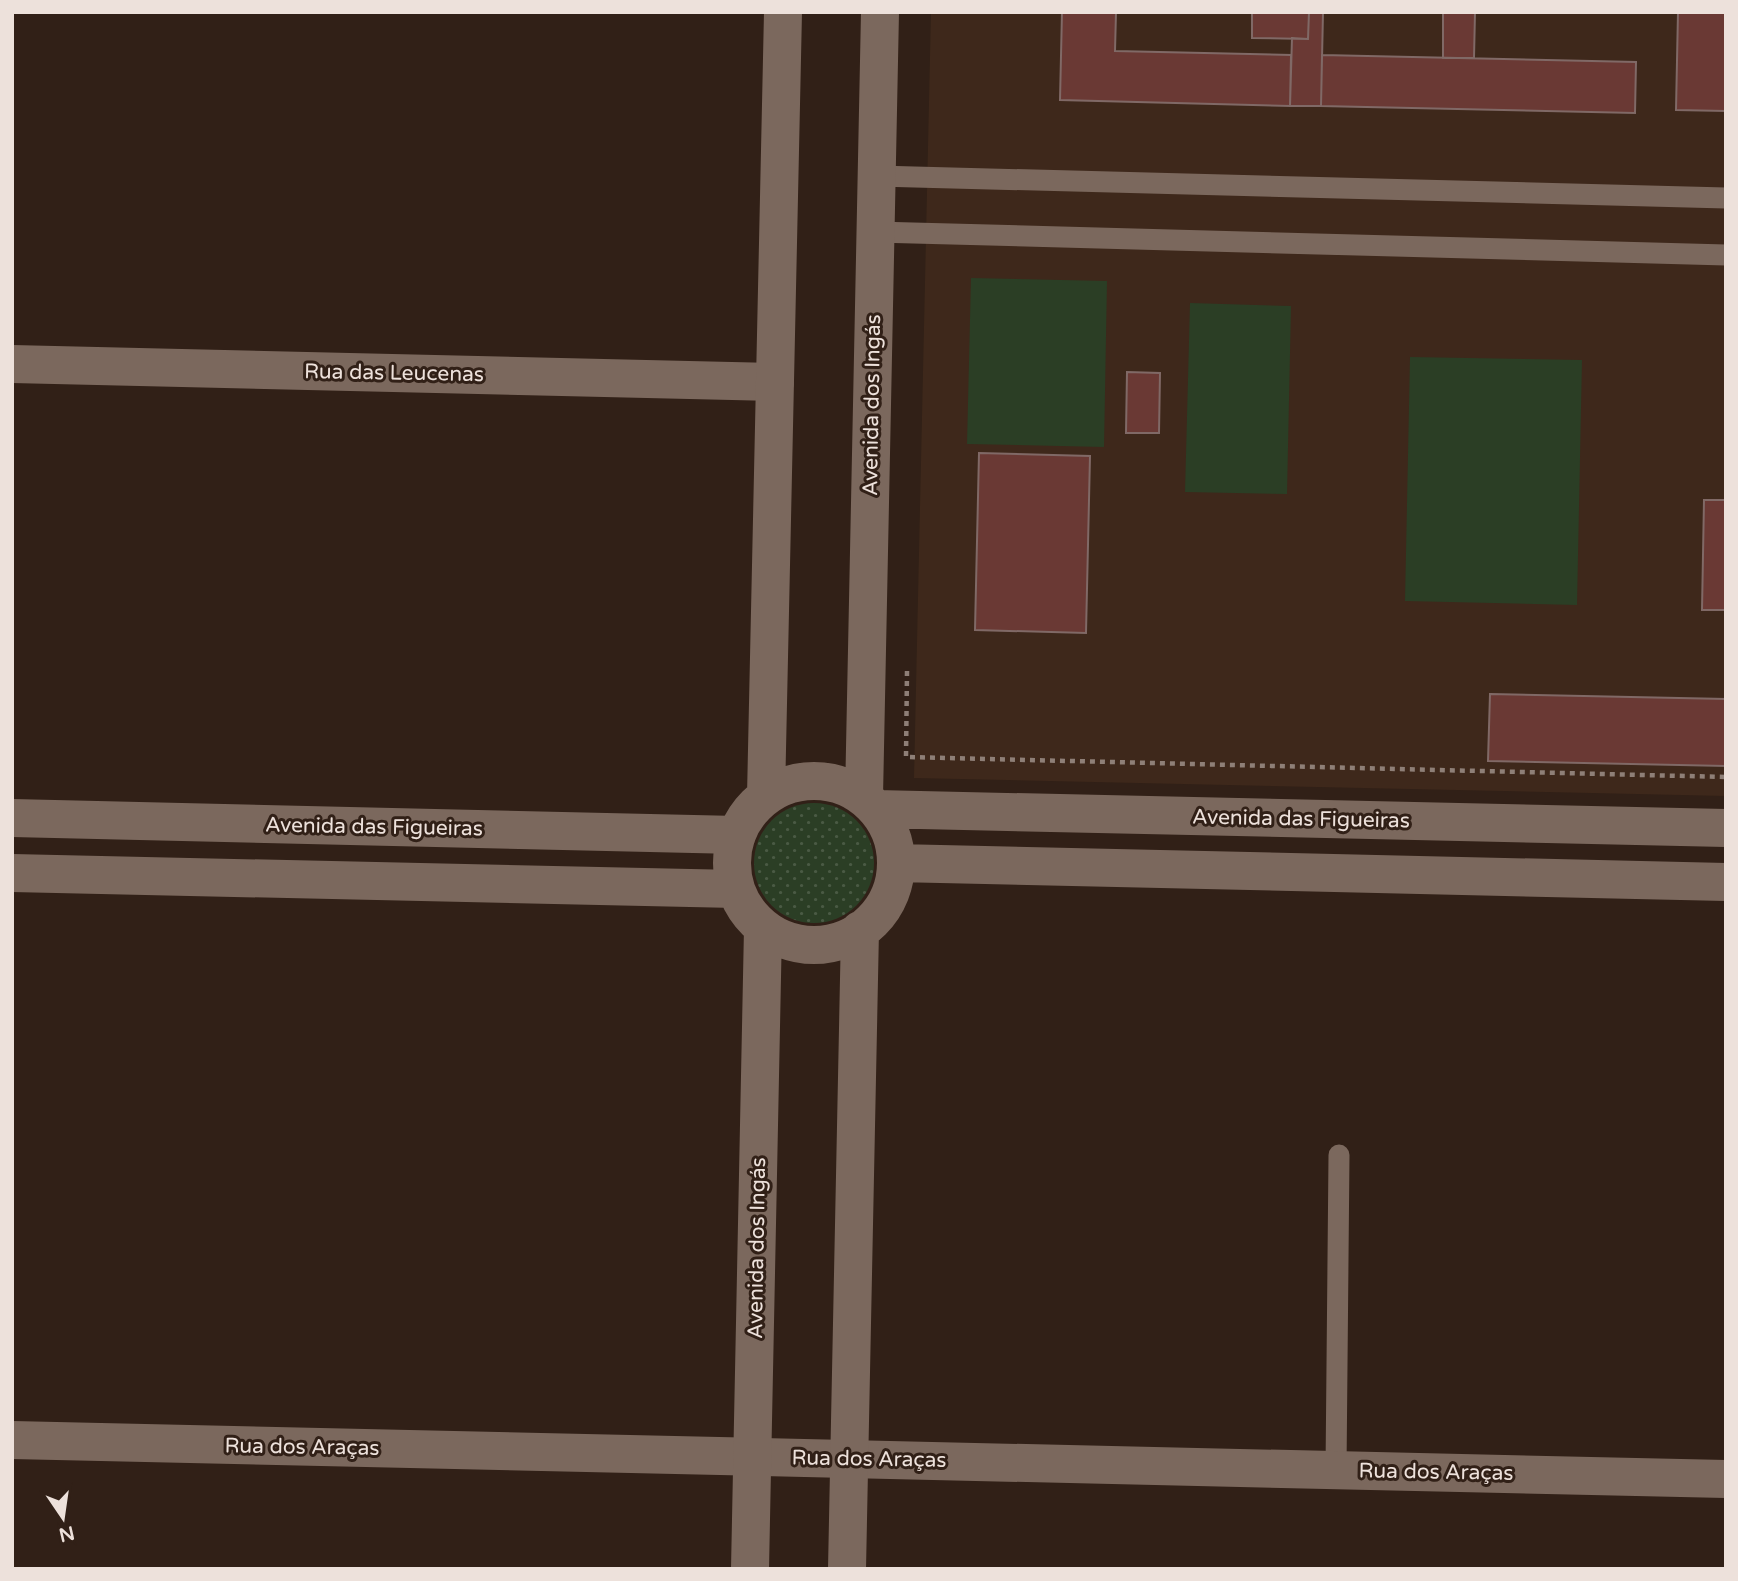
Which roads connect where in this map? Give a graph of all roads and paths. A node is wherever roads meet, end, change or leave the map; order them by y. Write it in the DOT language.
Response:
graph roads {
  1 [pos="783,12"];
  2 [pos="880,12"];
  3 [pos="877,176"];
  4 [pos="1726,198"];
  5 [pos="876,232"];
  6 [pos="1726,255"];
  7 [pos="12,364"];
  8 [pos="775,382"];
  9 [pos="907,660"];
  10 [pos="1726,777"];
  11 [pos="766,796"];
  12 [pos="870,803"];
  13 [pos="12,818"];
  14 [pos="1726,828"];
  15 [pos="737,835"];
  16 [pos="896,863"];
  17 [pos="12,873"];
  18 [pos="1726,882"];
  19 [pos="736,889"];
  20 [pos="763,928"];
  21 [pos="860,930"];
  22 [pos="1339,1155"];
  23 [pos="12,1440"];
  24 [pos="752,1457"];
  25 [pos="849,1459"];
  26 [pos="1336,1470"];
  27 [pos="1726,1479"];
  28 [pos="750,1569"];
  29 [pos="847,1569"];
  1 -- 8 [label="street"];
  2 -- 3 [label="street, Avenida dos Ingás"];
  3 -- 4 [label="lane"];
  3 -- 5 [label="street, Avenida dos Ingás"];
  5 -- 6 [label="lane"];
  5 -- 12 [label="street, Avenida dos Ingás"];
  7 -- 8 [label="street, Rua das Leucenas"];
  8 -- 11 [label="street"];
  9 -- 10 [label="path"];
  11 -- 12 [label="street, Avenida das Figueiras"];
  11 -- 15 [label="street, Avenida das Figueiras"];
  12 -- 14 [label="street, Avenida das Figueiras"];
  12 -- 16 [label="street, Avenida das Figueiras"];
  13 -- 15 [label="street, Avenida das Figueiras"];
  15 -- 19 [label="street, Avenida das Figueiras"];
  16 -- 18 [label="street"];
  16 -- 21 [label="street, Avenida das Figueiras"];
  17 -- 19 [label="street"];
  19 -- 20 [label="street, Avenida das Figueiras"];
  20 -- 21 [label="street, Avenida das Figueiras"];
  20 -- 24 [label="street, Avenida dos Ingás"];
  21 -- 25 [label="street"];
  22 -- 26 [label="lane"];
  23 -- 24 [label="street, Rua dos Araças"];
  24 -- 25 [label="street, Rua dos Araças"];
  24 -- 28 [label="street, Avenida dos Ingás"];
  25 -- 26 [label="street, Rua dos Araças"];
  25 -- 29 [label="street"];
  26 -- 27 [label="street, Rua dos Araças"];
}
